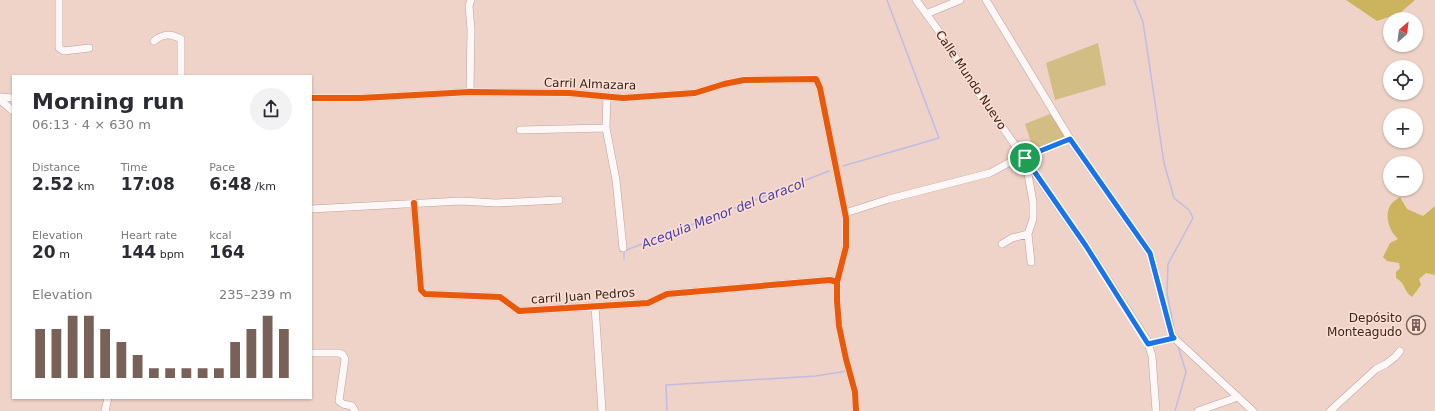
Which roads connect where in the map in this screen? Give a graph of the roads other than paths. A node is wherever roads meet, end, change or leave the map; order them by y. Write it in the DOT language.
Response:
graph roads {
  1 [pos="59,0"];
  2 [pos="471,0"];
  3 [pos="916,0"];
  4 [pos="960,0"];
  5 [pos="986,0"];
  6 [pos="926,14"];
  7 [pos="154,41"];
  8 [pos="89,48"];
  9 [pos="181,75"];
  10 [pos="470,92"];
  11 [pos="606,96"];
  12 [pos="0,97"];
  13 [pos="12,98"];
  14 [pos="312,98"];
  15 [pos="0,100"];
  16 [pos="12,110"];
  17 [pos="606,128"];
  18 [pos="520,130"];
  19 [pos="1070,139"];
  20 [pos="1024,157"];
  21 [pos="1030,165"];
  22 [pos="559,200"];
  23 [pos="414,204"];
  24 [pos="312,209"];
  25 [pos="845,213"];
  26 [pos="1028,234"];
  27 [pos="1002,244"];
  28 [pos="623,248"];
  29 [pos="1031,262"];
  30 [pos="837,282"];
  31 [pos="595,306"];
  32 [pos="1173,337"];
  33 [pos="1148,344"];
  34 [pos="1400,350"];
  35 [pos="312,353"];
  36 [pos="1238,397"];
  37 [pos="108,399"];
  38 [pos="105,411"];
  39 [pos="355,411"];
  40 [pos="602,411"];
  41 [pos="856,411"];
  42 [pos="1156,411"];
  43 [pos="1198,411"];
  44 [pos="1253,411"];
  45 [pos="1330,411"];
  1 -- 8 [label="street"];
  2 -- 10 [label="street"];
  3 -- 6 [label="street, Calle Mundo Nuevo"];
  4 -- 6 [label="street"];
  5 -- 19 [label="street"];
  6 -- 20 [label="street, Calle Mundo Nuevo"];
  7 -- 9 [label="street"];
  10 -- 11 [label="street, Carril Almazara"];
  10 -- 14 [label="street, Carril Almazara"];
  11 -- 17 [label="street"];
  11 -- 25 [label="street, Carril Almazara"];
  12 -- 13 [label="street"];
  15 -- 16 [label="street"];
  17 -- 18 [label="street"];
  17 -- 28 [label="street"];
  19 -- 20 [label="street"];
  19 -- 32 [label="street"];
  20 -- 21 [label="street, Calle Mundo Nuevo"];
  20 -- 25 [label="street"];
  21 -- 26 [label="street"];
  21 -- 33 [label="street, Calle Mundo Nuevo"];
  22 -- 23 [label="street"];
  23 -- 24 [label="street"];
  23 -- 31 [label="street, carril Juan Pedros"];
  25 -- 30 [label="street, Carril Almazara"];
  26 -- 27 [label="street"];
  26 -- 29 [label="street"];
  30 -- 31 [label="street, carril Juan Pedros"];
  30 -- 41 [label="street, Carril Almazara"];
  31 -- 40 [label="street"];
  32 -- 33 [label="street"];
  32 -- 36 [label="street"];
  33 -- 42 [label="street, Calle Mundo Nuevo"];
  34 -- 45 [label="street"];
  35 -- 39 [label="street"];
  36 -- 43 [label="street"];
  36 -- 44 [label="street"];
  37 -- 38 [label="street"];
}
